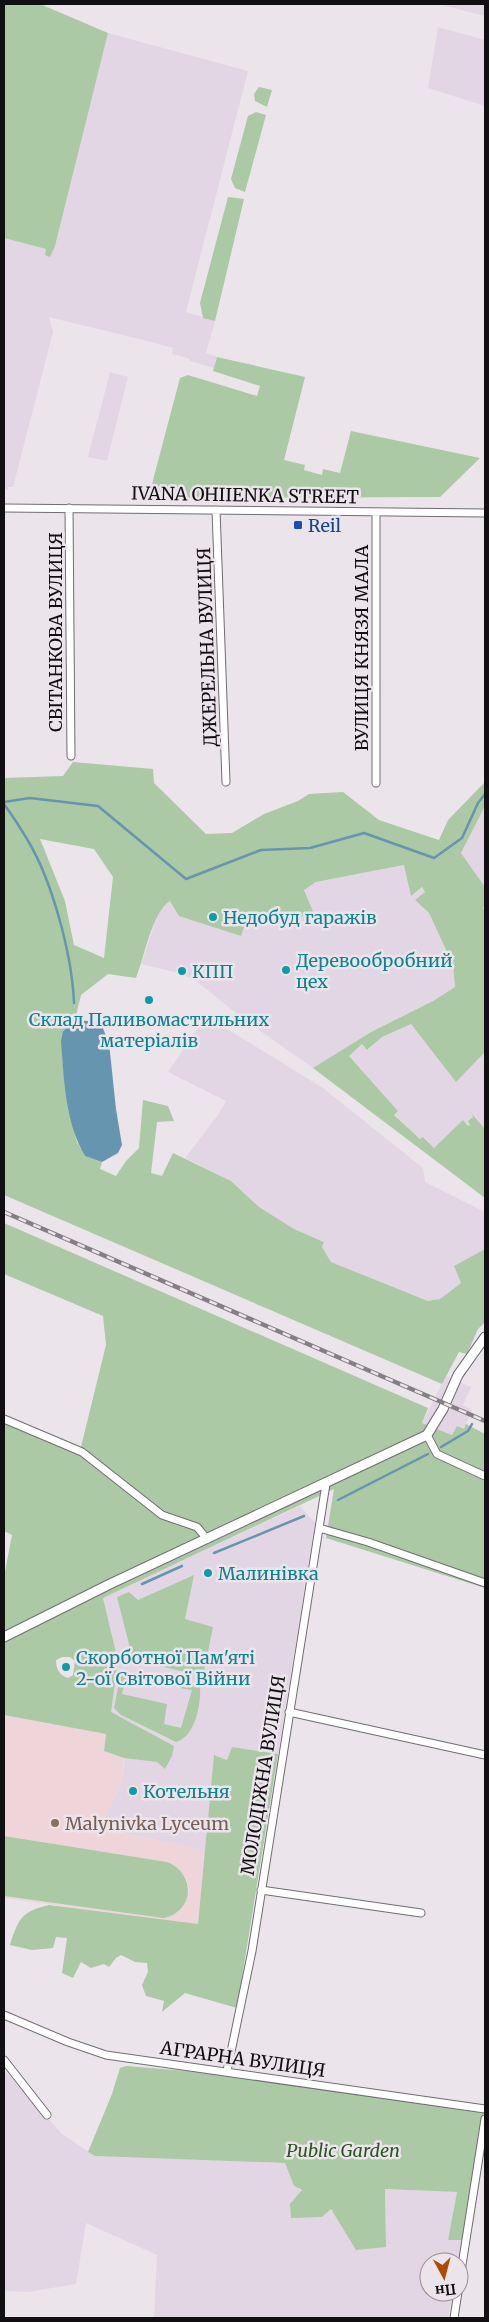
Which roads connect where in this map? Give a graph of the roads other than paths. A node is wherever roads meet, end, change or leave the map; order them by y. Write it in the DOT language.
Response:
graph roads {
  1 [pos="4,508"];
  2 [pos="69,508"];
  3 [pos="216,510"];
  4 [pos="376,512"];
  5 [pos="485,513"];
  6 [pos="71,756"];
  7 [pos="226,782"];
  8 [pos="376,783"];
  9 [pos="485,1337"];
  10 [pos="4,1419"];
  11 [pos="427,1435"];
  12 [pos="485,1476"];
  13 [pos="326,1484"];
  14 [pos="319,1528"];
  15 [pos="207,1539"];
  16 [pos="485,1583"];
  17 [pos="4,1637"];
  18 [pos="289,1712"];
  19 [pos="485,1755"];
  20 [pos="261,1890"];
  21 [pos="421,1913"];
  22 [pos="4,2015"];
  23 [pos="4,2060"];
  24 [pos="227,2071"];
  25 [pos="485,2109"];
  26 [pos="47,2115"];
  27 [pos="485,2119"];
  28 [pos="464,2252"];
  29 [pos="456,2302"];
  30 [pos="454,2318"];
  1 -- 2 [label="street, IVANA OHIIENKA STREET"];
  2 -- 3 [label="street, IVANA OHIIENKA STREET"];
  2 -- 6 [label="street, СВІТАНКОВА ВУЛИЦЯ"];
  3 -- 4 [label="street, IVANA OHIIENKA STREET"];
  3 -- 7 [label="street, ДЖЕРЕЛЬНА ВУЛИЦЯ"];
  4 -- 5 [label="street, IVANA OHIIENKA STREET"];
  4 -- 8 [label="street, ВУЛИЦЯ КНЯЗЯ МАЛА"];
  9 -- 11 [label="street"];
  10 -- 15 [label="street"];
  11 -- 12 [label="street"];
  11 -- 13 [label="street"];
  13 -- 14 [label="street, МОЛОДІЖНА ВУЛИЦЯ"];
  13 -- 15 [label="street"];
  14 -- 16 [label="street"];
  14 -- 18 [label="street, МОЛОДІЖНА ВУЛИЦЯ"];
  15 -- 17 [label="street"];
  18 -- 19 [label="street"];
  18 -- 20 [label="street, МОЛОДІЖНА ВУЛИЦЯ"];
  20 -- 21 [label="street"];
  20 -- 24 [label="street, МОЛОДІЖНА ВУЛИЦЯ"];
  22 -- 24 [label="street, АГРАРНА ВУЛИЦЯ"];
  23 -- 26 [label="street"];
  24 -- 25 [label="street, АГРАРНА ВУЛИЦЯ"];
  27 -- 28 [label="street"];
  29 -- 30 [label="street"];
}
